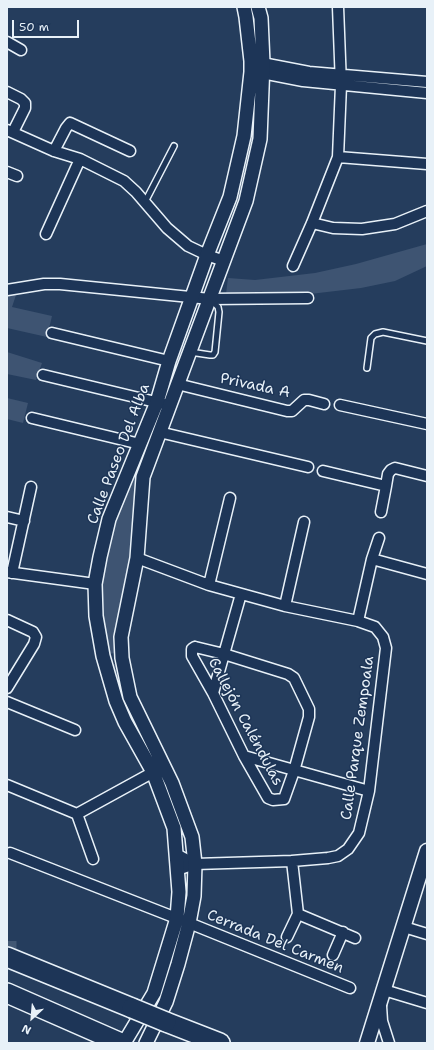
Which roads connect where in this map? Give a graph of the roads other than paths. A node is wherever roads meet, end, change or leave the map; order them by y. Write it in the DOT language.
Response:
graph roads {
  1 [pos="244,7"];
  2 [pos="258,7"];
  3 [pos="338,7"];
  4 [pos="7,42"];
  5 [pos="21,50"];
  6 [pos="257,67"];
  7 [pos="341,74"];
  8 [pos="427,82"];
  9 [pos="341,85"];
  10 [pos="7,92"];
  11 [pos="427,93"];
  12 [pos="10,131"];
  13 [pos="174,146"];
  14 [pos="54,150"];
  15 [pos="130,150"];
  16 [pos="338,157"];
  17 [pos="80,159"];
  18 [pos="427,164"];
  19 [pos="145,202"];
  20 [pos="427,211"];
  21 [pos="312,223"];
  22 [pos="46,234"];
  23 [pos="207,255"];
  24 [pos="224,261"];
  25 [pos="293,266"];
  26 [pos="7,290"];
  27 [pos="192,297"];
  28 [pos="308,298"];
  29 [pos="210,299"];
  30 [pos="52,333"];
  31 [pos="427,341"];
  32 [pos="190,352"];
  33 [pos="169,361"];
  34 [pos="366,368"];
  35 [pos="43,375"];
  36 [pos="177,384"];
  37 [pos="163,404"];
  38 [pos="324,404"];
  39 [pos="340,405"];
  40 [pos="32,418"];
  41 [pos="427,424"];
  42 [pos="159,432"];
  43 [pos="140,444"];
  44 [pos="308,467"];
  45 [pos="323,471"];
  46 [pos="427,476"];
  47 [pos="386,486"];
  48 [pos="31,487"];
  49 [pos="230,498"];
  50 [pos="381,512"];
  51 [pos="7,518"];
  52 [pos="24,521"];
  53 [pos="304,522"];
  54 [pos="379,538"];
  55 [pos="137,558"];
  56 [pos="372,559"];
  57 [pos="10,573"];
  58 [pos="427,574"];
  59 [pos="95,584"];
  60 [pos="209,585"];
  61 [pos="240,594"];
  62 [pos="285,606"];
  63 [pos="7,620"];
  64 [pos="358,621"];
  65 [pos="224,654"];
  66 [pos="103,656"];
  67 [pos="122,658"];
  68 [pos="7,688"];
  69 [pos="213,693"];
  70 [pos="7,702"];
  71 [pos="75,730"];
  72 [pos="244,756"];
  73 [pos="159,769"];
  74 [pos="294,771"];
  75 [pos="7,785"];
  76 [pos="369,791"];
  77 [pos="77,814"];
  78 [pos="10,853"];
  79 [pos="176,854"];
  80 [pos="427,856"];
  81 [pos="93,859"];
  82 [pos="292,861"];
  83 [pos="196,864"];
  84 [pos="177,870"];
  85 [pos="298,914"];
  86 [pos="183,921"];
  87 [pos="404,927"];
  88 [pos="343,932"];
  89 [pos="427,934"];
  90 [pos="288,937"];
  91 [pos="355,938"];
  92 [pos="333,955"];
  93 [pos="7,957"];
  94 [pos="350,988"];
  95 [pos="7,993"];
  96 [pos="382,995"];
  97 [pos="427,1003"];
  98 [pos="119,1042"];
  99 [pos="146,1043"];
  100 [pos="220,1043"];
  101 [pos="367,1043"];
  102 [pos="389,1043"];
  1 -- 6 [label="street, Calle Paseo Del Alba"];
  2 -- 6 [label="street, Calle Paseo Del Alba"];
  3 -- 7 [label="street"];
  4 -- 5 [label="street"];
  6 -- 7 [label="street"];
  6 -- 9 [label="street"];
  6 -- 23 [label="street, Calle Paseo Del Alba"];
  6 -- 24 [label="street, Calle Paseo Del Alba"];
  7 -- 8 [label="street"];
  7 -- 9 [label="street"];
  9 -- 11 [label="street"];
  9 -- 16 [label="street"];
  10 -- 12 [label="street"];
  12 -- 14 [label="street"];
  13 -- 19 [label="lane"];
  14 -- 15 [label="street"];
  14 -- 17 [label="street"];
  16 -- 18 [label="street"];
  16 -- 21 [label="street"];
  17 -- 19 [label="street"];
  17 -- 22 [label="street"];
  19 -- 23 [label="street"];
  20 -- 21 [label="street"];
  21 -- 25 [label="street"];
  23 -- 24 [label="street"];
  23 -- 27 [label="street, Calle Paseo Del Alba"];
  24 -- 29 [label="street, Calle Paseo Del Alba"];
  26 -- 27 [label="street"];
  27 -- 29 [label="street"];
  27 -- 33 [label="street, Calle Paseo Del Alba"];
  28 -- 29 [label="street"];
  29 -- 32 [label="street, Calle Paseo Del Alba"];
  29 -- 32 [label="lane"];
  30 -- 33 [label="street"];
  31 -- 34 [label="lane"];
  32 -- 36 [label="street, Calle Paseo Del Alba"];
  33 -- 37 [label="street, Calle Paseo Del Alba"];
  35 -- 37 [label="street"];
  36 -- 37 [label="street, Calle Paseo Del Alba"];
  36 -- 38 [label="street, Privada A"];
  37 -- 42 [label="street, Calle Paseo Del Alba"];
  37 -- 43 [label="street, Calle Paseo Del Alba"];
  39 -- 41 [label="street"];
  40 -- 43 [label="street"];
  42 -- 44 [label="street"];
  42 -- 55 [label="street, Calle Paseo Del Alba"];
  43 -- 59 [label="street, Calle Paseo Del Alba"];
  45 -- 47 [label="street"];
  46 -- 47 [label="street"];
  47 -- 50 [label="street"];
  48 -- 52 [label="street"];
  49 -- 60 [label="street"];
  51 -- 52 [label="street"];
  52 -- 57 [label="street"];
  53 -- 62 [label="street"];
  54 -- 56 [label="street"];
  55 -- 60 [label="street, Calle Parque Zempoala"];
  55 -- 67 [label="street, Calle Paseo Del Alba"];
  56 -- 58 [label="street"];
  56 -- 64 [label="street"];
  57 -- 59 [label="street"];
  59 -- 66 [label="street, Calle Paseo Del Alba"];
  60 -- 61 [label="street, Calle Parque Zempoala"];
  61 -- 62 [label="street, Calle Parque Zempoala"];
  61 -- 65 [label="street"];
  62 -- 64 [label="street, Calle Parque Zempoala"];
  63 -- 68 [label="street"];
  64 -- 76 [label="street, Calle Parque Zempoala"];
  65 -- 69 [label="street"];
  65 -- 69 [label="street, Callejón Caléndulas"];
  65 -- 74 [label="street, Callejón Caléndulas"];
  66 -- 67 [label="street"];
  66 -- 73 [label="street, Calle Paseo Del Alba"];
  67 -- 73 [label="street, Calle Paseo Del Alba"];
  69 -- 72 [label="street, Callejón Caléndulas"];
  70 -- 71 [label="street"];
  72 -- 74 [label="street"];
  72 -- 74 [label="street, Callejón Caléndulas"];
  73 -- 77 [label="street"];
  73 -- 79 [label="street, Calle Paseo Del Alba"];
  73 -- 83 [label="street, Calle Paseo Del Alba"];
  74 -- 76 [label="street"];
  75 -- 77 [label="street"];
  76 -- 82 [label="street, Calle Parque Zempoala"];
  77 -- 81 [label="street"];
  78 -- 86 [label="street, Cerrada Del Carmen"];
  79 -- 83 [label="street, Calle Parque Zempoala"];
  79 -- 84 [label="street, Calle Paseo Del Alba"];
  80 -- 87 [label="main road"];
  82 -- 83 [label="street, Calle Parque Zempoala"];
  82 -- 85 [label="street"];
  83 -- 84 [label="street, Calle Parque Zempoala"];
  83 -- 86 [label="street, Calle Paseo Del Alba"];
  84 -- 86 [label="street, Calle Paseo Del Alba"];
  85 -- 88 [label="street"];
  85 -- 90 [label="street"];
  86 -- 94 [label="street, Cerrada Del Carmen"];
  86 -- 98 [label="street, Calle Paseo Del Alba"];
  86 -- 99 [label="street, Calle Paseo Del Alba"];
  87 -- 89 [label="street"];
  87 -- 96 [label="main road"];
  88 -- 91 [label="street"];
  88 -- 92 [label="street"];
  93 -- 100 [label="highway, bridge"];
  95 -- 98 [label="highway"];
  96 -- 97 [label="street"];
  96 -- 101 [label="main road"];
  96 -- 102 [label="street"];
}
